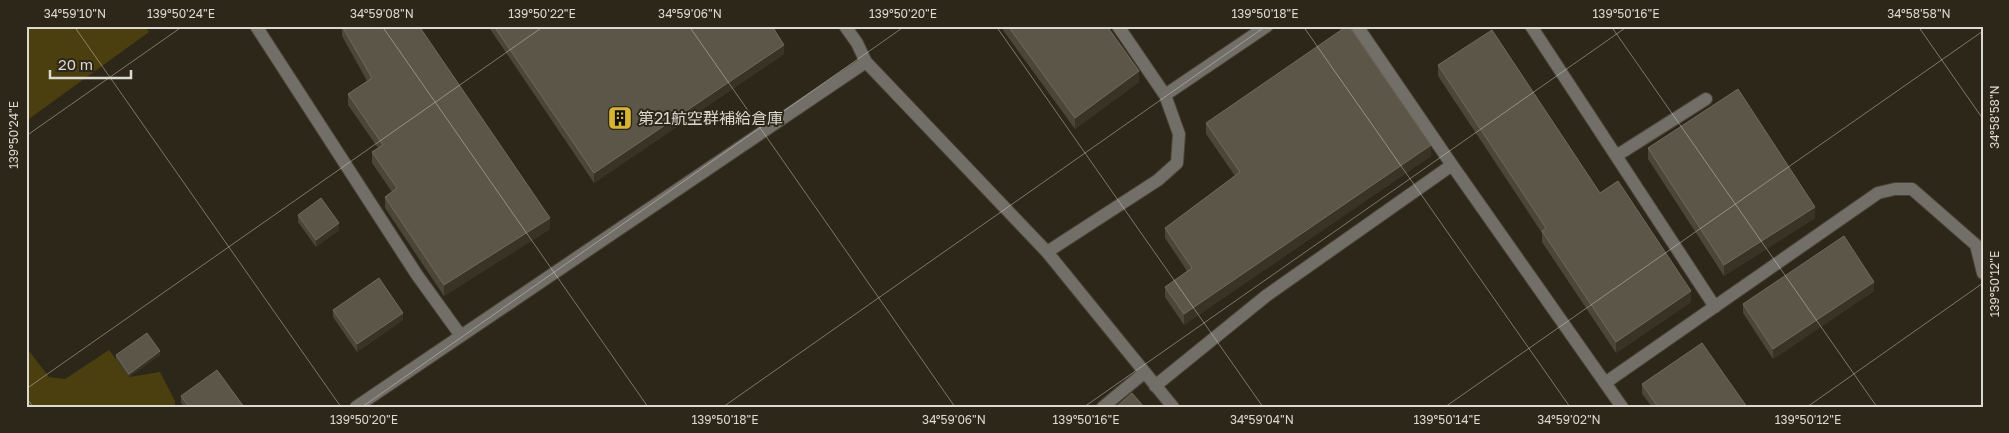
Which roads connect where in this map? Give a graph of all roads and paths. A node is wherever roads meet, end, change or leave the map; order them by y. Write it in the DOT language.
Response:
graph roads {
  1 [pos="256,26"];
  2 [pos="845,26"];
  3 [pos="1118,26"];
  4 [pos="1268,26"];
  5 [pos="1357,26"];
  6 [pos="1531,26"];
  7 [pos="866,62"];
  8 [pos="1165,95"];
  9 [pos="1706,99"];
  10 [pos="1616,156"];
  11 [pos="1452,165"];
  12 [pos="1048,252"];
  13 [pos="1983,273"];
  14 [pos="1715,306"];
  15 [pos="461,336"];
  16 [pos="1144,373"];
  17 [pos="1605,383"];
  18 [pos="1155,386"];
  19 [pos="1617,405"];
  20 [pos="356,407"];
  21 [pos="1103,407"];
  22 [pos="1173,407"];
  1 -- 15 [label="street"];
  2 -- 7 [label="street"];
  3 -- 8 [label="street"];
  4 -- 8 [label="street"];
  5 -- 11 [label="street"];
  6 -- 10 [label="street"];
  7 -- 12 [label="street"];
  7 -- 15 [label="street"];
  8 -- 12 [label="street"];
  9 -- 10 [label="street"];
  10 -- 14 [label="street"];
  11 -- 17 [label="street"];
  11 -- 18 [label="street"];
  12 -- 16 [label="street"];
  13 -- 14 [label="street"];
  14 -- 17 [label="street"];
  15 -- 20 [label="street"];
  16 -- 18 [label="street"];
  16 -- 21 [label="street"];
  17 -- 19 [label="street"];
  18 -- 22 [label="street"];
}
